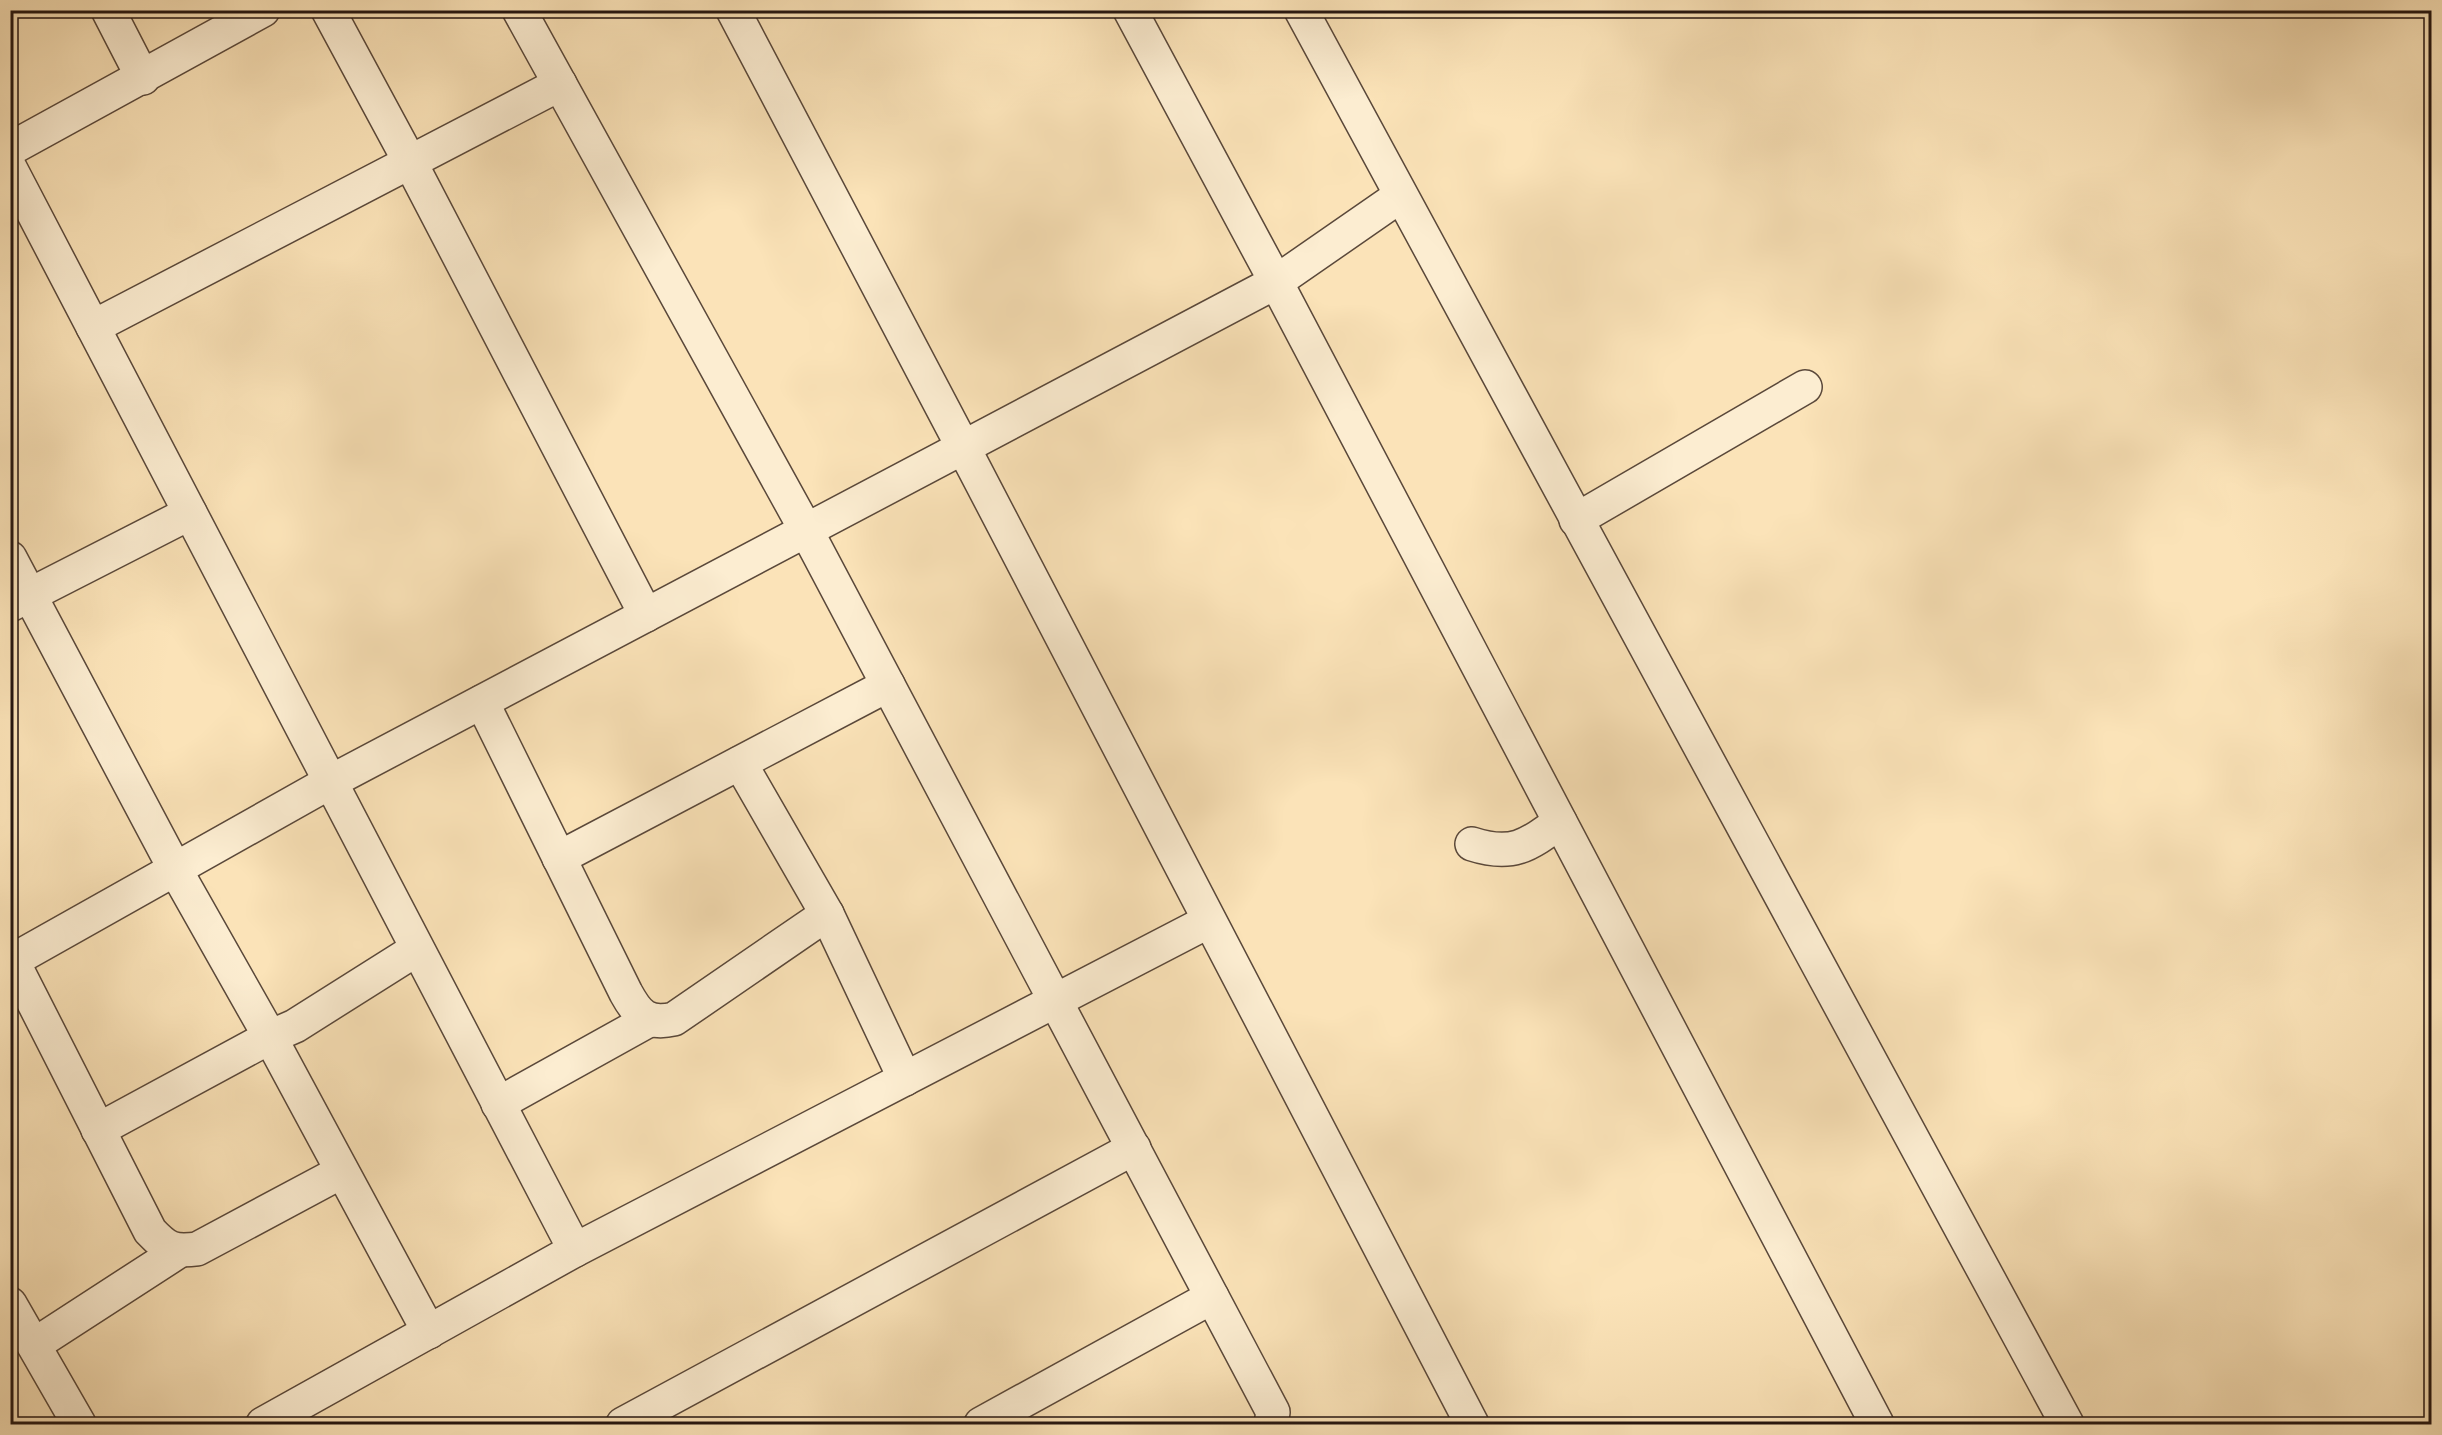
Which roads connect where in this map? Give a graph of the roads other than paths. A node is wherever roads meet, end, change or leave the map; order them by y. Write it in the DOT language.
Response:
graph roads {
  1 [pos="108,10"];
  2 [pos="263,10"];
  3 [pos="328,10"];
  4 [pos="519,10"];
  5 [pos="733,10"];
  6 [pos="1130,10"];
  7 [pos="1301,10"];
  8 [pos="143,78"];
  9 [pos="560,84"];
  10 [pos="10,149"];
  11 [pos="410,162"];
  12 [pos="10,168"];
  13 [pos="1400,196"];
  14 [pos="20,211"];
  15 [pos="1276,282"];
  16 [pos="93,327"];
  17 [pos="1805,387"];
  18 [pos="963,447"];
  19 [pos="190,513"];
  20 [pos="1576,520"];
  21 [pos="806,530"];
  22 [pos="10,558"];
  23 [pos="20,600"];
  24 [pos="646,615"];
  25 [pos="888,685"];
  26 [pos="482,702"];
  27 [pos="740,763"];
  28 [pos="330,782"];
  29 [pos="1560,822"];
  30 [pos="1472,843"];
  31 [pos="559,858"];
  32 [pos="175,869"];
  33 [pos="827,914"];
  34 [pos="1209,921"];
  35 [pos="417,950"];
  36 [pos="11,959"];
  37 [pos="1056,1000"];
  38 [pos="649,1020"];
  39 [pos="270,1037"];
  40 [pos="905,1079"];
  41 [pos="498,1104"];
  42 [pos="98,1130"];
  43 [pos="1134,1148"];
  44 [pos="341,1172"];
  45 [pos="575,1250"];
  46 [pos="179,1251"];
  47 [pos="1212,1297"];
  48 [pos="10,1304"];
  49 [pos="429,1332"];
  50 [pos="34,1345"];
  51 [pos="79,1425"];
  52 [pos="263,1425"];
  53 [pos="623,1425"];
  54 [pos="981,1425"];
  55 [pos="1271,1425"];
  56 [pos="1472,1425"];
  57 [pos="1877,1425"];
  58 [pos="2067,1425"];
  1 -- 8 [label="street"];
  2 -- 8 [label="street"];
  3 -- 11 [label="street"];
  4 -- 9 [label="street"];
  5 -- 18 [label="street"];
  6 -- 15 [label="street"];
  7 -- 13 [label="street"];
  8 -- 10 [label="street"];
  9 -- 11 [label="street"];
  9 -- 21 [label="street"];
  11 -- 16 [label="street"];
  11 -- 24 [label="street"];
  12 -- 14 [label="street"];
  13 -- 15 [label="street"];
  13 -- 20 [label="street"];
  14 -- 16 [label="street"];
  15 -- 18 [label="street"];
  15 -- 29 [label="street"];
  16 -- 19 [label="street"];
  17 -- 20 [label="street"];
  18 -- 21 [label="street"];
  18 -- 34 [label="street"];
  19 -- 23 [label="street"];
  19 -- 28 [label="street"];
  20 -- 58 [label="street"];
  21 -- 24 [label="street"];
  21 -- 25 [label="street"];
  22 -- 23 [label="street"];
  23 -- 32 [label="street"];
  24 -- 26 [label="street"];
  25 -- 27 [label="street"];
  25 -- 37 [label="street"];
  26 -- 28 [label="street"];
  26 -- 31 [label="street"];
  27 -- 31 [label="street"];
  27 -- 33 [label="street"];
  28 -- 32 [label="street"];
  28 -- 35 [label="street"];
  29 -- 30 [label="street"];
  29 -- 57 [label="street"];
  31 -- 38 [label="street"];
  32 -- 36 [label="street"];
  32 -- 39 [label="street"];
  33 -- 38 [label="street"];
  33 -- 40 [label="street"];
  34 -- 37 [label="street"];
  34 -- 56 [label="street"];
  35 -- 39 [label="street"];
  35 -- 41 [label="street"];
  36 -- 42 [label="street"];
  37 -- 40 [label="street"];
  37 -- 43 [label="street"];
  38 -- 41 [label="street"];
  39 -- 42 [label="street"];
  39 -- 44 [label="street"];
  40 -- 45 [label="street"];
  41 -- 45 [label="street"];
  42 -- 46 [label="street"];
  43 -- 47 [label="street"];
  43 -- 53 [label="street"];
  44 -- 46 [label="street"];
  44 -- 49 [label="street"];
  45 -- 49 [label="street"];
  46 -- 50 [label="street"];
  47 -- 54 [label="street"];
  47 -- 55 [label="street"];
  48 -- 50 [label="street"];
  49 -- 52 [label="street"];
  50 -- 51 [label="street"];
}
